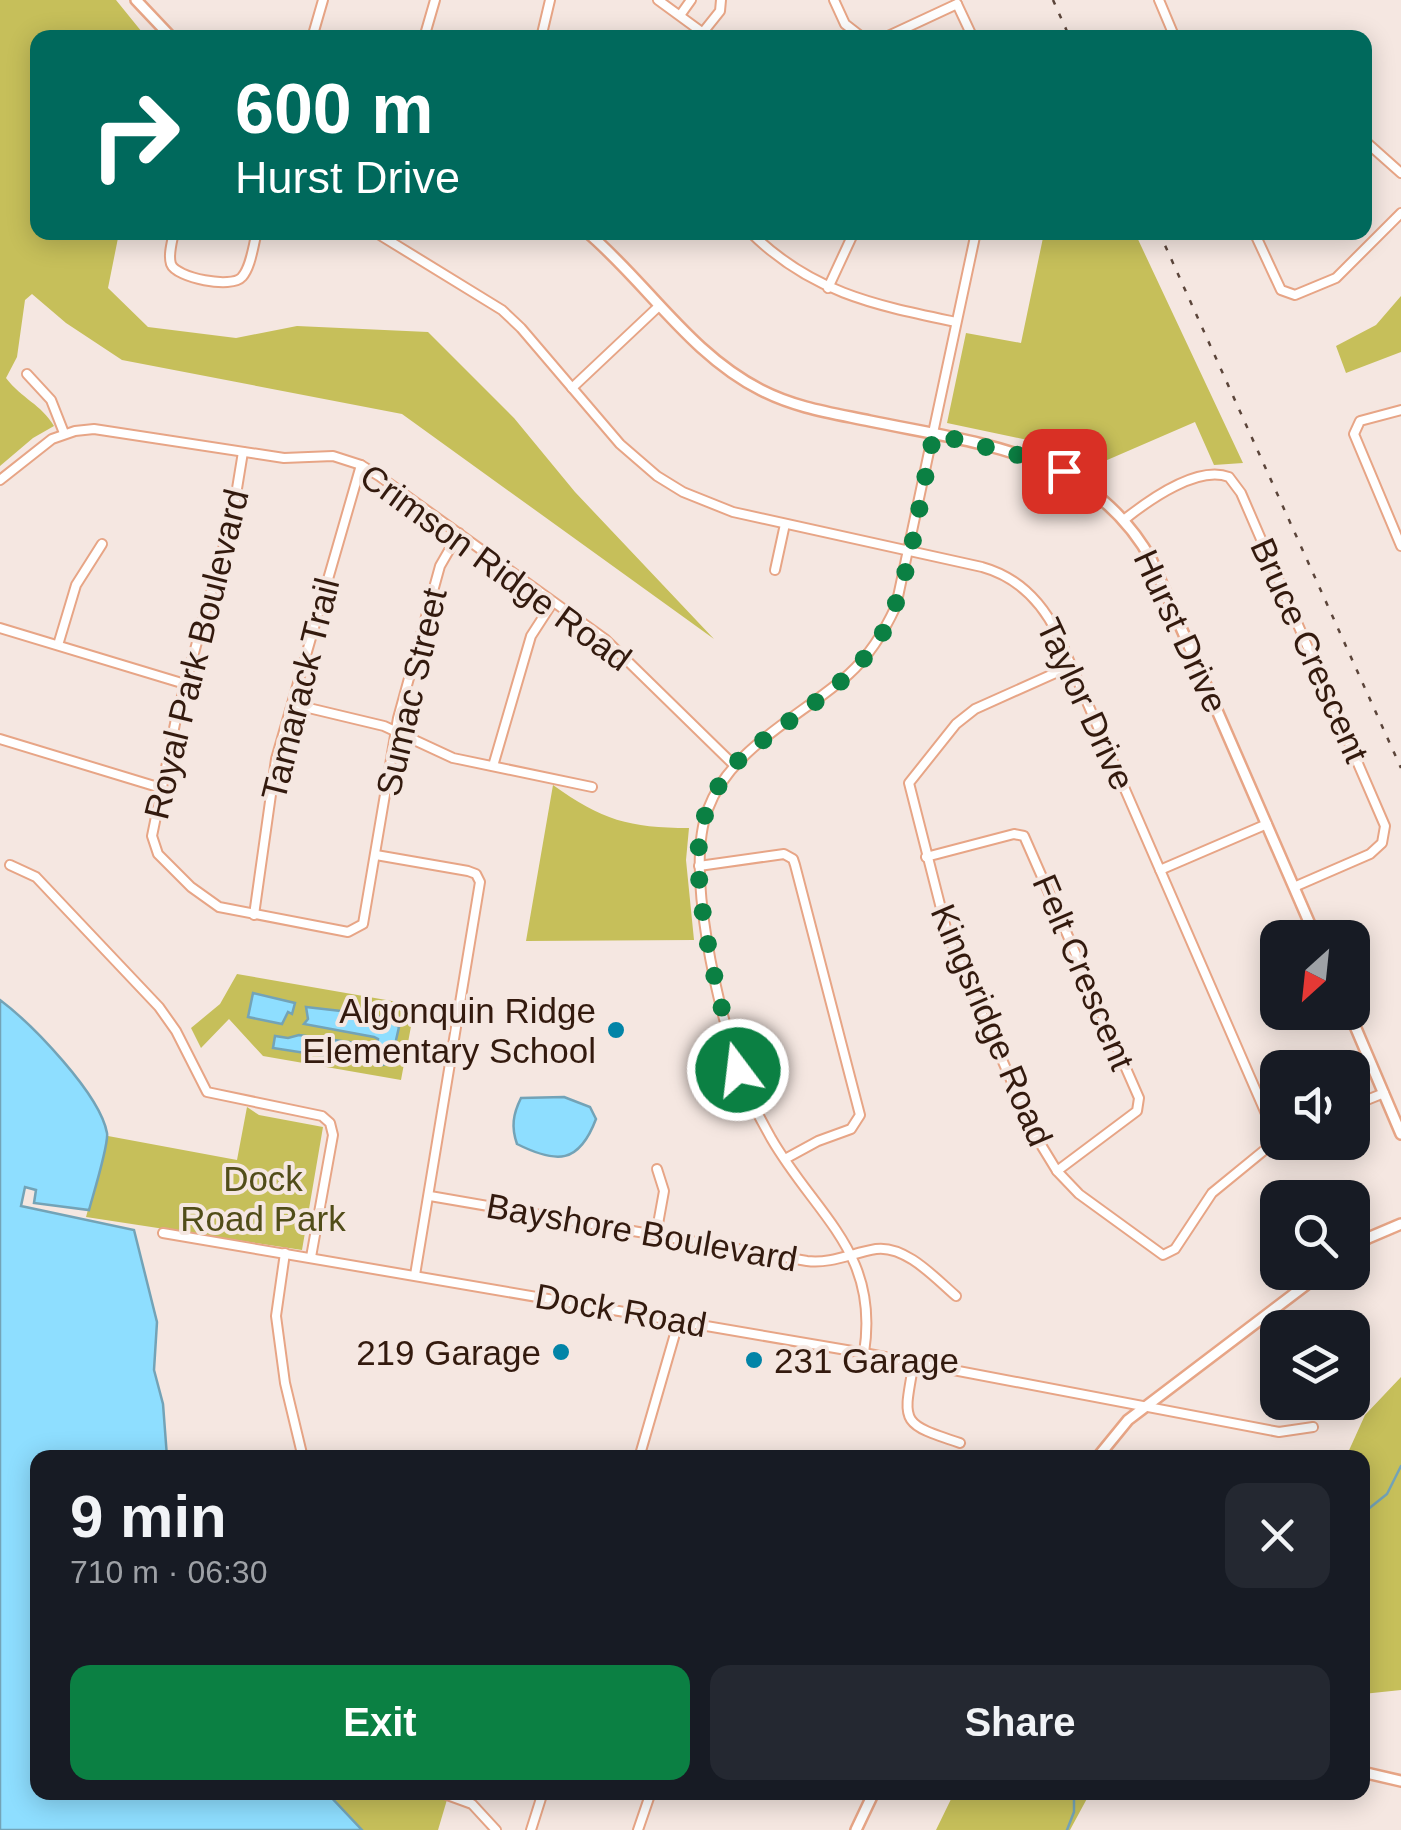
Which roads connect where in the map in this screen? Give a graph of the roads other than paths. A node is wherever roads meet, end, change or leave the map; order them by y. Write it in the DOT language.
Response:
graph roads {
  1 [pos="136,0"];
  2 [pos="324,0"];
  3 [pos="435,0"];
  4 [pos="550,0"];
  5 [pos="658,0"];
  6 [pos="691,0"];
  7 [pos="720,0"];
  8 [pos="834,0"];
  9 [pos="1159,0"];
  10 [pos="956,2"];
  11 [pos="681,14"];
  12 [pos="164,30"];
  13 [pos="315,30"];
  14 [pos="426,30"];
  15 [pos="543,30"];
  16 [pos="702,30"];
  17 [pos="709,30"];
  18 [pos="851,30"];
  19 [pos="900,30"];
  20 [pos="968,30"];
  21 [pos="1172,30"];
  22 [pos="1372,147"];
  23 [pos="1401,173"];
  24 [pos="1401,212"];
  25 [pos="173,240"];
  26 [pos="255,240"];
  27 [pos="389,240"];
  28 [pos="595,240"];
  29 [pos="759,240"];
  30 [pos="850,240"];
  31 [pos="974,240"];
  32 [pos="1258,240"];
  33 [pos="828,288"];
  34 [pos="660,306"];
  35 [pos="956,322"];
  36 [pos="28,374"];
  37 [pos="572,388"];
  38 [pos="1401,410"];
  39 [pos="64,433"];
  40 [pos="934,434"];
  41 [pos="243,452"];
  42 [pos="361,465"];
  43 [pos="0,480"];
  44 [pos="1125,518"];
  45 [pos="785,524"];
  46 [pos="458,533"];
  47 [pos="102,544"];
  48 [pos="1401,546"];
  49 [pos="908,550"];
  50 [pos="775,570"];
  51 [pos="553,602"];
  52 [pos="0,628"];
  53 [pos="58,645"];
  54 [pos="1071,666"];
  55 [pos="185,684"];
  56 [pos="292,704"];
  57 [pos="396,732"];
  58 [pos="0,740"];
  59 [pos="493,766"];
  60 [pos="734,766"];
  61 [pos="592,787"];
  62 [pos="162,788"];
  63 [pos="1267,824"];
  64 [pos="376,855"];
  65 [pos="926,857"];
  66 [pos="10,865"];
  67 [pos="699,866"];
  68 [pos="1160,870"];
  69 [pos="1294,887"];
  70 [pos="254,915"];
  71 [pos="1308,920"];
  72 [pos="1357,1030"];
  73 [pos="1384,1093"];
  74 [pos="1370,1099"];
  75 [pos="1260,1100"];
  76 [pos="1401,1134"];
  77 [pos="1260,1153"];
  78 [pos="785,1159"];
  79 [pos="657,1169"];
  80 [pos="1057,1171"];
  81 [pos="430,1196"];
  82 [pos="1401,1224"];
  83 [pos="164,1233"];
  84 [pos="656,1235"];
  85 [pos="1370,1237"];
  86 [pos="286,1253"];
  87 [pos="853,1255"];
  88 [pos="312,1257"];
  89 [pos="415,1275"];
  90 [pos="1300,1290"];
  91 [pos="956,1296"];
  92 [pos="679,1320"];
  93 [pos="864,1353"];
  94 [pos="914,1362"];
  95 [pos="1148,1407"];
  96 [pos="1313,1426"];
  97 [pos="960,1443"];
  98 [pos="301,1450"];
  99 [pos="642,1450"];
  100 [pos="1104,1450"];
  101 [pos="1370,1774"];
  102 [pos="1401,1781"];
  103 [pos="461,1800"];
  104 [pos="541,1800"];
  105 [pos="648,1800"];
  106 [pos="870,1800"];
  107 [pos="496,1830"];
  108 [pos="532,1830"];
  109 [pos="638,1830"];
  110 [pos="856,1830"];
  1 -- 12 [label="street"];
  2 -- 13 [label="street"];
  3 -- 14 [label="street"];
  4 -- 15 [label="street"];
  5 -- 11 [label="street"];
  6 -- 11 [label="street"];
  7 -- 17 [label="street"];
  8 -- 18 [label="street"];
  9 -- 21 [label="street"];
  10 -- 19 [label="street"];
  10 -- 20 [label="street"];
  11 -- 16 [label="street"];
  22 -- 23 [label="street"];
  24 -- 32 [label="street"];
  25 -- 26 [label="street"];
  27 -- 37 [label="street, Taylor Drive"];
  28 -- 34 [label="street, Hurst Drive"];
  29 -- 33 [label="street"];
  30 -- 33 [label="street"];
  31 -- 35 [label="street"];
  33 -- 35 [label="street"];
  34 -- 37 [label="street"];
  34 -- 40 [label="street, Hurst Drive"];
  35 -- 40 [label="street"];
  36 -- 39 [label="street"];
  37 -- 45 [label="street, Taylor Drive"];
  38 -- 48 [label="street"];
  39 -- 41 [label="street, Crimson Ridge Road"];
  39 -- 43 [label="street"];
  40 -- 44 [label="street, Hurst Drive"];
  40 -- 49 [label="street"];
  41 -- 42 [label="street, Crimson Ridge Road"];
  41 -- 55 [label="street, Royal Park Boulevard"];
  42 -- 46 [label="street, Crimson Ridge Road"];
  42 -- 56 [label="street, Tamarack Trail"];
  44 -- 63 [label="street, Hurst Drive"];
  44 -- 69 [label="street, Bruce Crescent"];
  45 -- 49 [label="street, Taylor Drive"];
  45 -- 50 [label="street"];
  46 -- 51 [label="street, Crimson Ridge Road"];
  46 -- 57 [label="street, Sumac Street"];
  47 -- 53 [label="street"];
  49 -- 54 [label="street, Taylor Drive"];
  49 -- 60 [label="street"];
  51 -- 59 [label="street"];
  51 -- 60 [label="street, Crimson Ridge Road"];
  52 -- 53 [label="street"];
  53 -- 55 [label="street"];
  54 -- 65 [label="street, Kingsridge Road"];
  54 -- 68 [label="street, Taylor Drive"];
  55 -- 62 [label="street, Royal Park Boulevard"];
  56 -- 57 [label="street"];
  56 -- 70 [label="street, Tamarack Trail"];
  57 -- 59 [label="street"];
  57 -- 64 [label="street, Sumac Street"];
  58 -- 62 [label="street"];
  59 -- 61 [label="street"];
  60 -- 67 [label="street"];
  62 -- 70 [label="street, Royal Park Boulevard"];
  63 -- 68 [label="street"];
  63 -- 69 [label="street, Hurst Drive"];
  64 -- 70 [label="street, Royal Park Boulevard"];
  64 -- 81 [label="street"];
  65 -- 80 [label="street, Kingsridge Road"];
  65 -- 80 [label="street, Felt Crescent"];
  66 -- 88 [label="street"];
  67 -- 78 [label="street"];
  67 -- 78 [label="street"];
  68 -- 75 [label="street, Taylor Drive"];
  69 -- 71 [label="street, Hurst Drive"];
  72 -- 73 [label="street"];
  73 -- 74 [label="street"];
  73 -- 76 [label="street"];
  77 -- 80 [label="street, Kingsridge Road"];
  78 -- 87 [label="street"];
  79 -- 84 [label="street"];
  81 -- 84 [label="street, Bayshore Boulevard"];
  81 -- 89 [label="street"];
  82 -- 85 [label="street"];
  83 -- 86 [label="street, Dock Road"];
  84 -- 87 [label="street, Bayshore Boulevard"];
  86 -- 88 [label="street, Dock Road"];
  86 -- 98 [label="street"];
  87 -- 91 [label="street, Bayshore Boulevard"];
  87 -- 93 [label="street"];
  88 -- 89 [label="street, Dock Road"];
  89 -- 92 [label="street, Dock Road"];
  90 -- 95 [label="street"];
  92 -- 93 [label="street, Dock Road"];
  92 -- 99 [label="street"];
  93 -- 94 [label="street, Dock Road"];
  94 -- 95 [label="street, Dock Road"];
  94 -- 97 [label="street"];
  95 -- 96 [label="street, Dock Road"];
  95 -- 100 [label="street"];
  101 -- 102 [label="street"];
  103 -- 107 [label="street"];
  104 -- 108 [label="street"];
  105 -- 109 [label="street"];
  106 -- 110 [label="street"];
}
